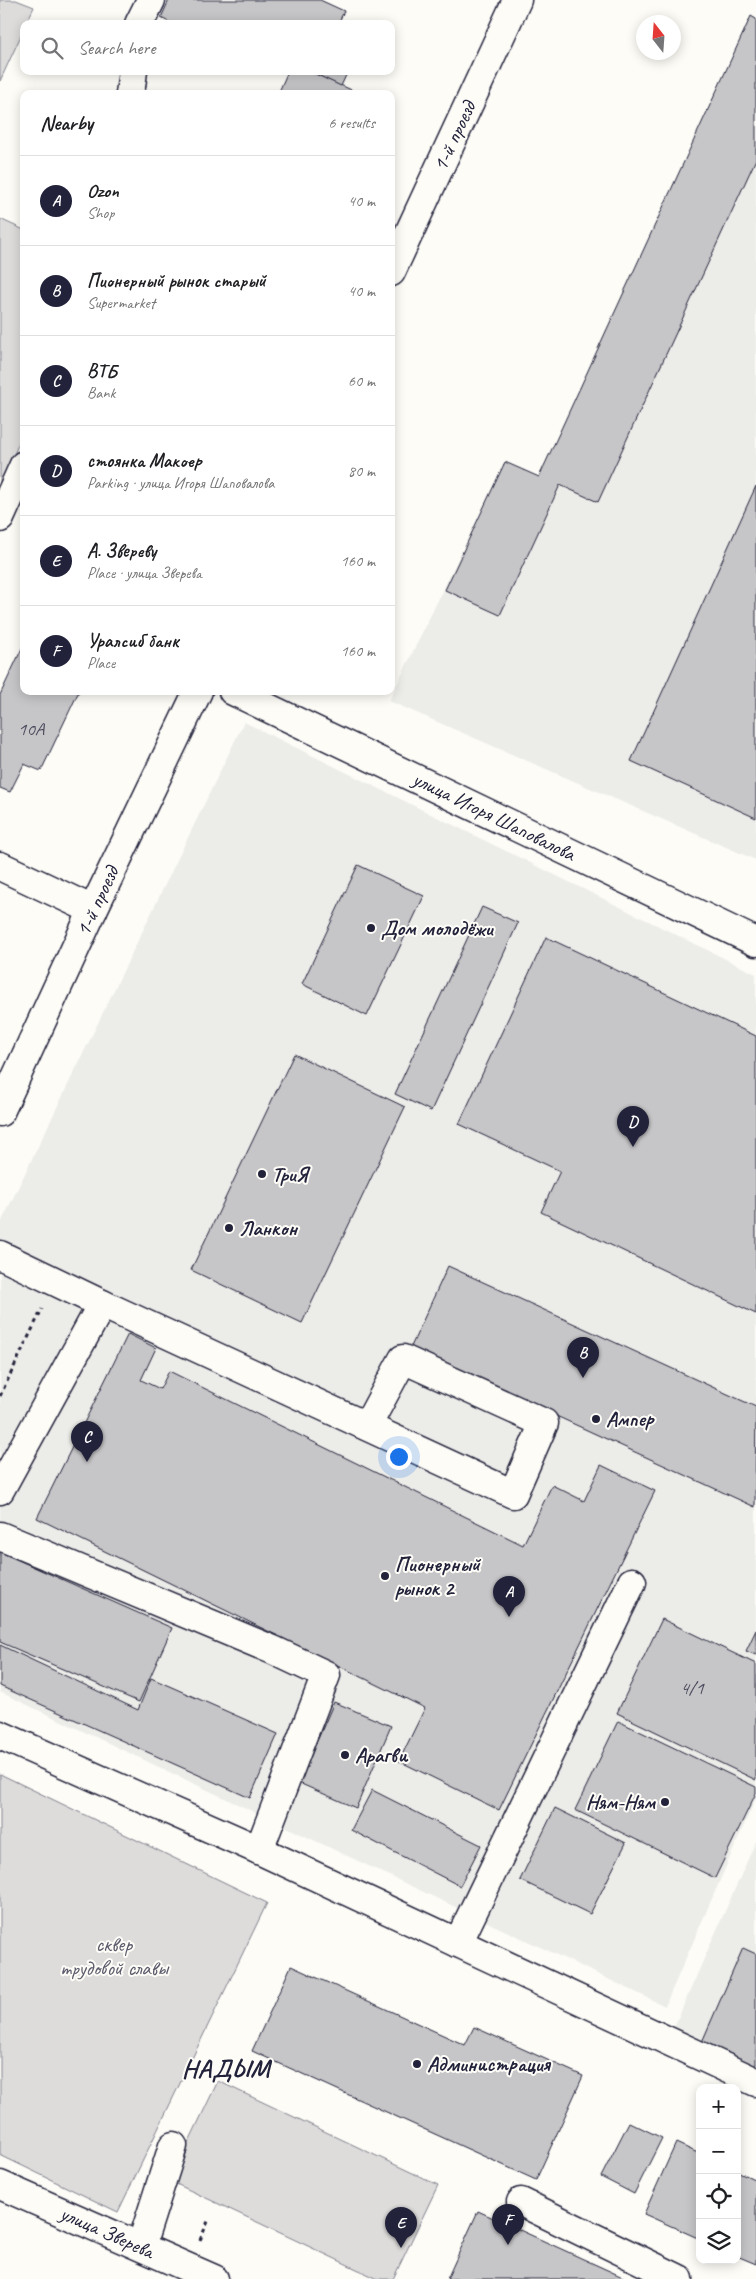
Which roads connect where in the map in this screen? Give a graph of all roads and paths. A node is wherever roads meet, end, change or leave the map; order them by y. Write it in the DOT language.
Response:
graph roads {
  1 [pos="151,0"];
  2 [pos="508,3"];
  3 [pos="141,20"];
  4 [pos="132,75"];
  5 [pos="131,90"];
  6 [pos="395,263"];
  7 [pos="20,474"];
  8 [pos="0,518"];
  9 [pos="196,695"];
  10 [pos="241,695"];
  11 [pos="0,866"];
  12 [pos="93,910"];
  13 [pos="756,942"];
  14 [pos="0,1112"];
  15 [pos="0,1255"];
  16 [pos="55,1281"];
  17 [pos="102,1304"];
  18 [pos="0,1396"];
  19 [pos="367,1426"];
  20 [pos="0,1490"];
  21 [pos="0,1536"];
  22 [pos="632,1582"];
  23 [pos="0,1735"];
  24 [pos="259,1850"];
  25 [pos="458,1943"];
  26 [pos="756,2082"];
  27 [pos="173,2146"];
  28 [pos="0,2185"];
  29 [pos="521,2202"];
  30 [pos="209,2219"];
  31 [pos="141,2246"];
  32 [pos="197,2248"];
  33 [pos="214,2279"];
  34 [pos="678,2279"];
  1 -- 3 [label="street"];
  2 -- 6 [label="street, 1-й проезд"];
  4 -- 5 [label="street"];
  7 -- 8 [label="street"];
  9 -- 12 [label="street, 1-й проезд"];
  10 -- 13 [label="street, улица Игоря Шаповалова"];
  11 -- 12 [label="street"];
  12 -- 14 [label="street, 1-й проезд"];
  15 -- 16 [label="street"];
  16 -- 17 [label="street"];
  16 -- 18 [label="path"];
  17 -- 19 [label="street"];
  17 -- 20 [label="street"];
  19 -- 19 [label="street"];
  21 -- 24 [label="street"];
  22 -- 25 [label="street"];
  23 -- 24 [label="street"];
  24 -- 25 [label="street"];
  25 -- 26 [label="street"];
  27 -- 31 [label="street"];
  28 -- 31 [label="street, улица Зверева"];
  29 -- 34 [label="street"];
  30 -- 32 [label="path"];
  31 -- 33 [label="street, улица Зверева"];
}
